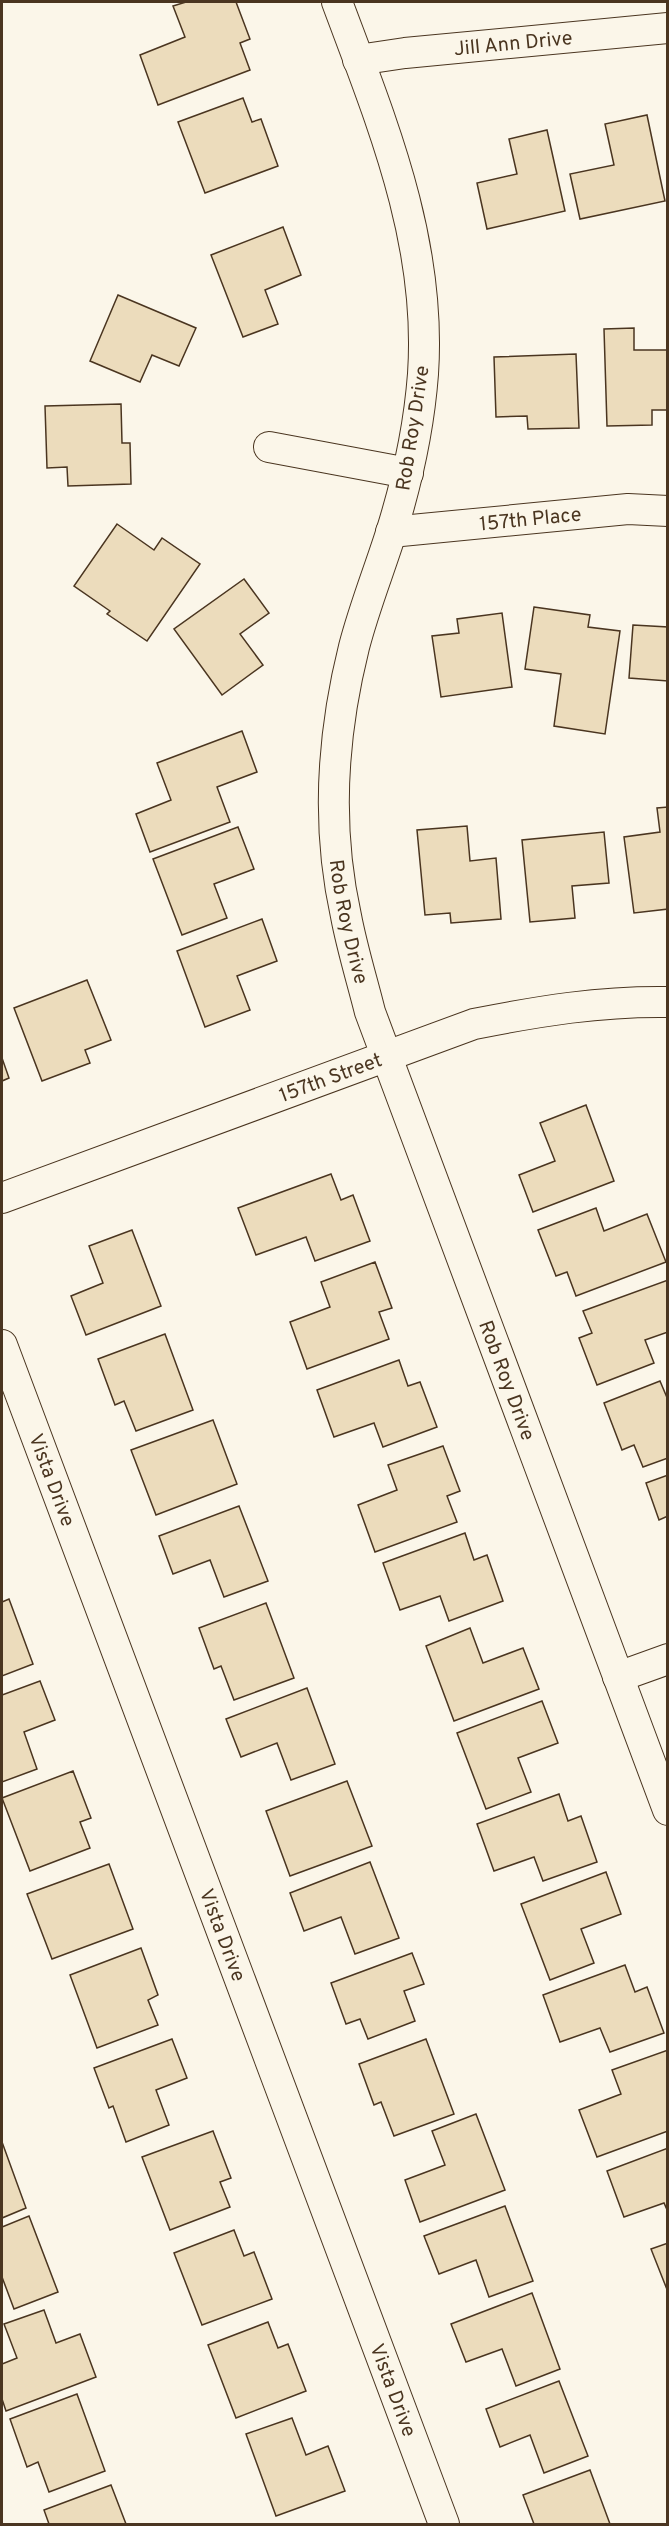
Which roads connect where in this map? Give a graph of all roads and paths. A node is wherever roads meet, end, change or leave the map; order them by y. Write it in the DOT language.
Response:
graph roads {
  1 [pos="337,2"];
  2 [pos="668,28"];
  3 [pos="358,60"];
  4 [pos="269,447"];
  5 [pos="408,473"];
  6 [pos="668,511"];
  7 [pos="391,532"];
  8 [pos="668,1002"];
  9 [pos="387,1056"];
  10 [pos="2,1198"];
  11 [pos="2,1345"];
  12 [pos="668,1659"];
  13 [pos="618,1677"];
  14 [pos="668,1810"];
  15 [pos="444,2524"];
  1 -- 3 [label="street, Rob Roy Drive"];
  2 -- 3 [label="street, Jill Ann Drive"];
  3 -- 5 [label="street, Rob Roy Drive"];
  4 -- 5 [label="street"];
  5 -- 7 [label="street, Rob Roy Drive"];
  6 -- 7 [label="street, 157th Place"];
  7 -- 9 [label="street, Rob Roy Drive"];
  8 -- 9 [label="street, 157th Street"];
  9 -- 10 [label="street, 157th Street"];
  9 -- 13 [label="street, Rob Roy Drive"];
  11 -- 15 [label="street, Vista Drive"];
  12 -- 13 [label="street"];
  13 -- 14 [label="street, Rob Roy Drive"];
}
